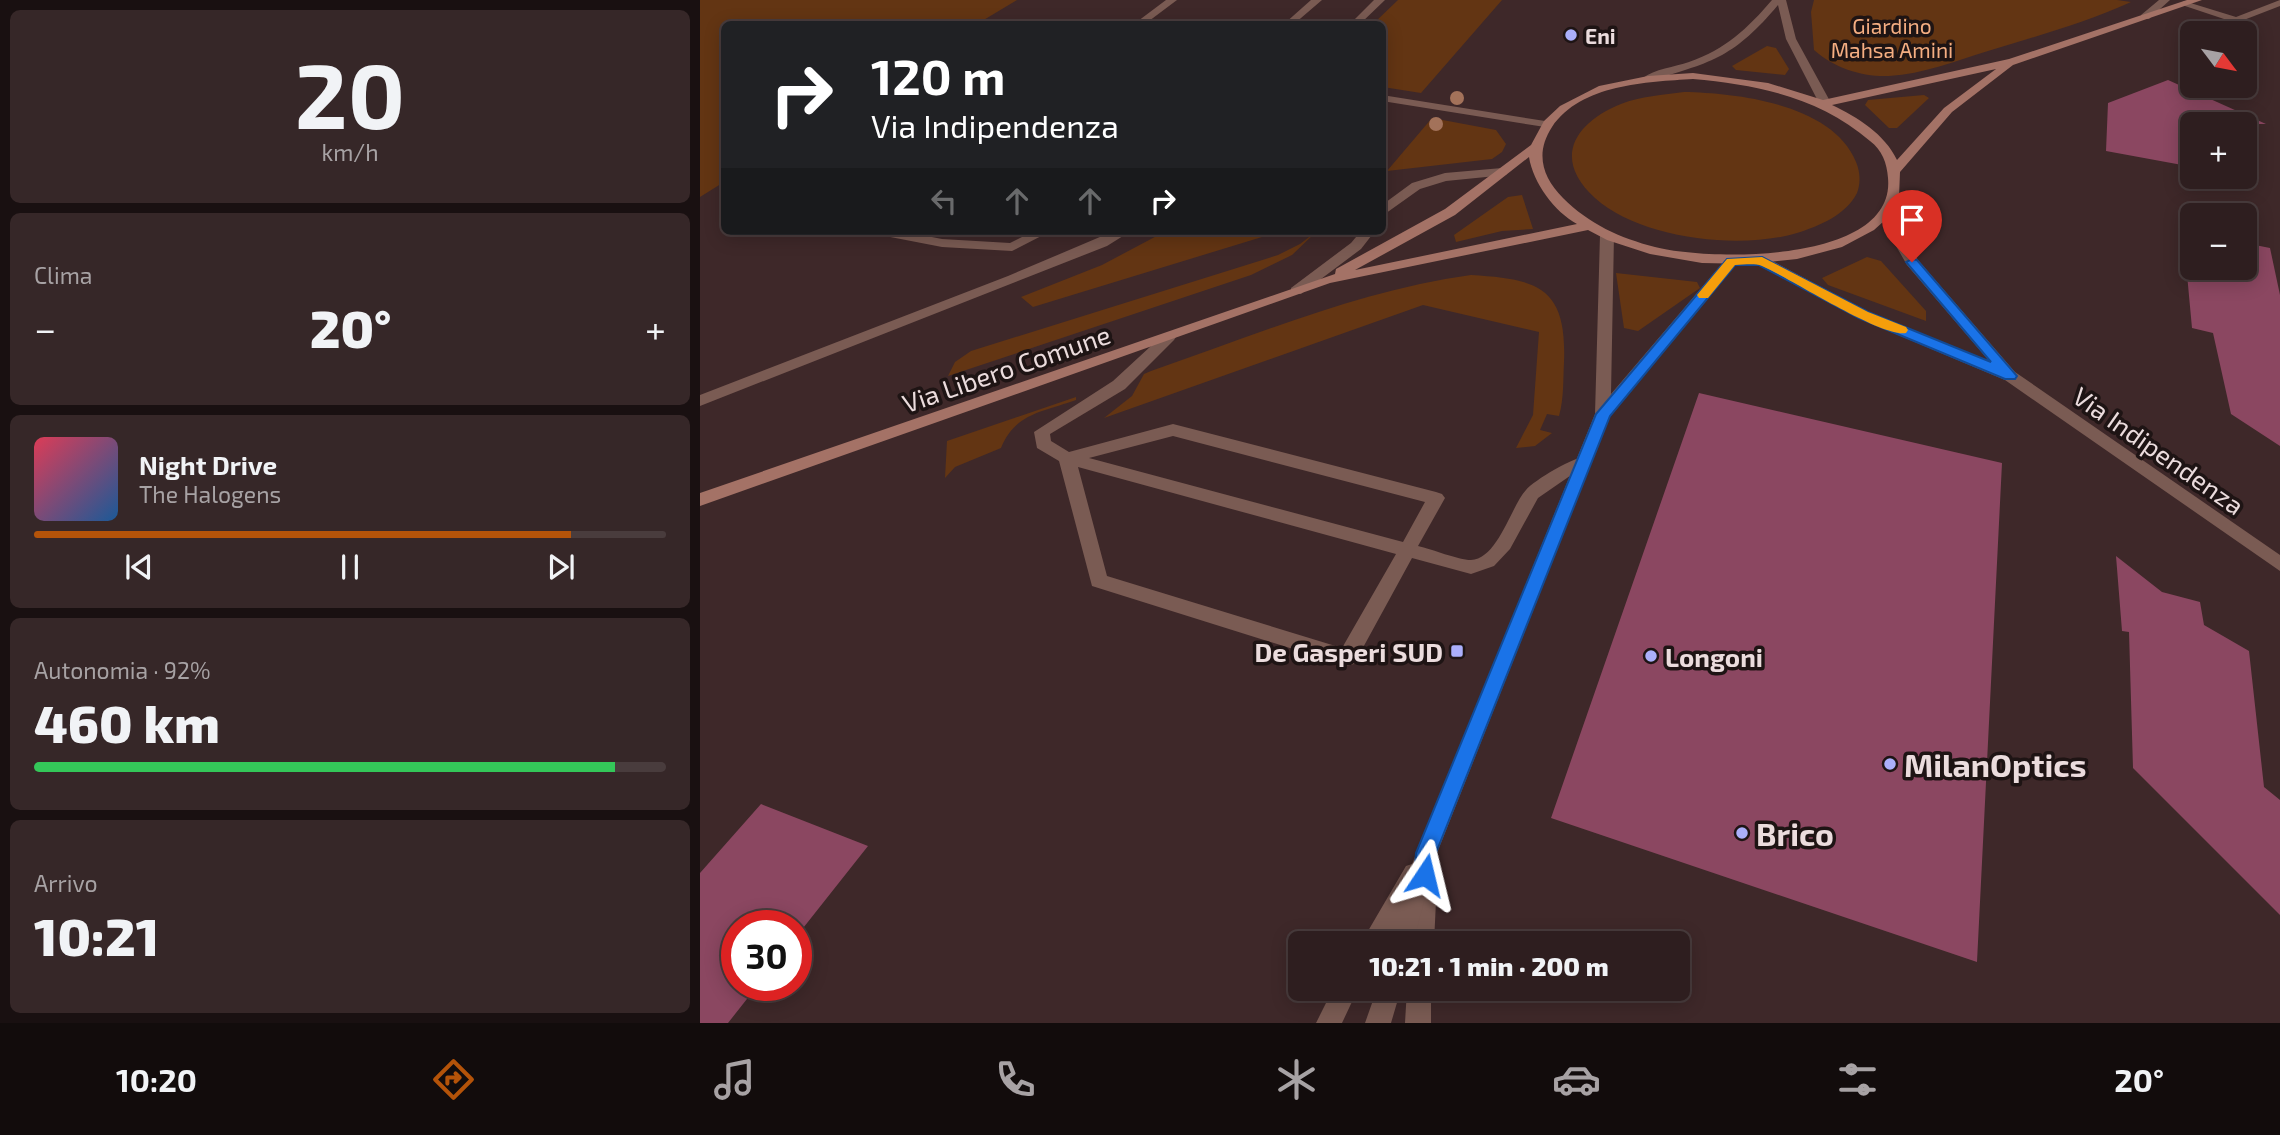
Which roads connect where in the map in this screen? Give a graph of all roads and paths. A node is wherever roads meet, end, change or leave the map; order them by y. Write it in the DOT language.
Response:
graph roads {
  1 [pos="1172,0"];
  2 [pos="1317,0"];
  3 [pos="1380,0"];
  4 [pos="1779,0"];
  5 [pos="2165,0"];
  6 [pos="2197,0"];
  7 [pos="2280,3"];
  8 [pos="2184,4"];
  9 [pos="2145,17"];
  10 [pos="1143,21"];
  11 [pos="1292,21"];
  12 [pos="1358,21"];
  13 [pos="2012,62"];
  14 [pos="1648,78"];
  15 [pos="1386,99"];
  16 [pos="1825,103"];
  17 [pos="1545,124"];
  18 [pos="1535,147"];
  19 [pos="1895,170"];
  20 [pos="1502,172"];
  21 [pos="1386,209"];
  22 [pos="1884,215"];
  23 [pos="1588,226"];
  24 [pos="901,235"];
  25 [pos="1036,235"];
  26 [pos="1117,235"];
  27 [pos="1365,235"];
  28 [pos="1607,235"];
  29 [pos="1762,261"];
  30 [pos="1731,262"];
  31 [pos="1326,281"];
  32 [pos="1296,291"];
  33 [pos="1170,337"];
  34 [pos="2010,376"];
  35 [pos="700,401"];
  36 [pos="1603,414"];
  37 [pos="1067,458"];
  38 [pos="1585,460"];
  39 [pos="700,500"];
  40 [pos="1407,549"];
  41 [pos="2280,564"];
  42 [pos="1426,853"];
  43 [pos="1380,931"];
  44 [pos="1404,931"];
  45 [pos="1423,931"];
  46 [pos="1340,1001"];
  47 [pos="1385,1001"];
  48 [pos="1419,1001"];
  49 [pos="1329,1023"];
  50 [pos="1378,1023"];
  51 [pos="1418,1023"];
  1 -- 10 [label="street"];
  2 -- 11 [label="street"];
  3 -- 12 [label="street"];
  4 -- 14 [label="street"];
  4 -- 16 [label="street"];
  5 -- 9 [label="street"];
  6 -- 8 [label="main road"];
  7 -- 8 [label="street"];
  8 -- 9 [label="main road"];
  9 -- 13 [label="main road"];
  13 -- 16 [label="main road"];
  13 -- 19 [label="main road"];
  14 -- 16 [label="main road"];
  14 -- 17 [label="main road"];
  15 -- 17 [label="street"];
  16 -- 19 [label="main road"];
  17 -- 18 [label="main road"];
  18 -- 20 [label="main road, Via Libero Comune"];
  18 -- 23 [label="main road"];
  19 -- 22 [label="main road"];
  20 -- 21 [label="street"];
  20 -- 31 [label="main road, Via Libero Comune"];
  22 -- 29 [label="main road"];
  22 -- 34 [label="street, Via Indipendenza"];
  23 -- 28 [label="main road"];
  23 -- 31 [label="main road, Via Libero Comune"];
  24 -- 25 [label="street"];
  26 -- 35 [label="street"];
  27 -- 32 [label="street"];
  28 -- 30 [label="main road"];
  28 -- 36 [label="street"];
  29 -- 30 [label="main road"];
  29 -- 34 [label="street, Via Indipendenza"];
  30 -- 36 [label="street"];
  31 -- 32 [label="main road, Via Libero Comune"];
  32 -- 33 [label="main road, Via Libero Comune"];
  33 -- 37 [label="street"];
  33 -- 39 [label="main road, Via Libero Comune"];
  34 -- 41 [label="street, Via Indipendenza"];
  36 -- 38 [label="street"];
  37 -- 40 [label="street"];
  37 -- 40 [label="street"];
  37 -- 40 [label="street"];
  38 -- 40 [label="street"];
  38 -- 42 [label="street"];
  42 -- 43 [label="street"];
  42 -- 44 [label="street"];
  42 -- 45 [label="street"];
  46 -- 49 [label="street"];
  47 -- 50 [label="street"];
  48 -- 51 [label="street"];
}
